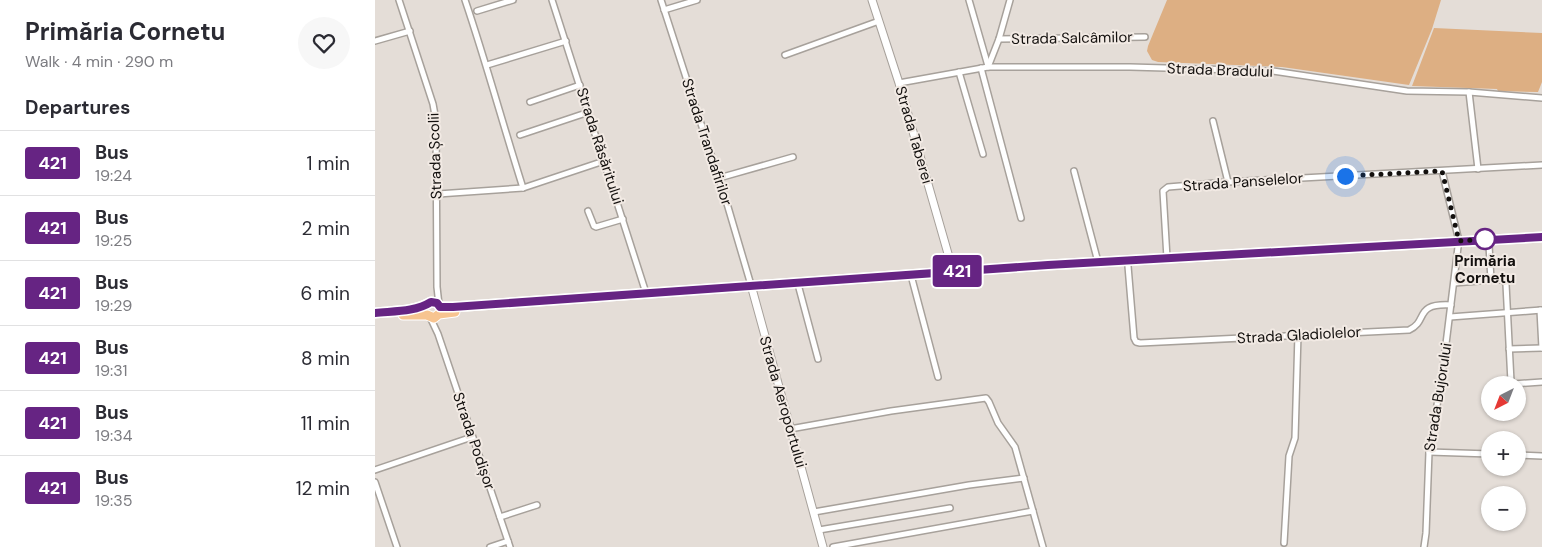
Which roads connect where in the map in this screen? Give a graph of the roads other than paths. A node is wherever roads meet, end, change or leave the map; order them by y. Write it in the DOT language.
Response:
graph roads {
  1 [pos="399,0"];
  2 [pos="465,0"];
  3 [pos="513,0"];
  4 [pos="552,0"];
  5 [pos="661,0"];
  6 [pos="697,0"];
  7 [pos="872,0"];
  8 [pos="969,0"];
  9 [pos="1010,0"];
  10 [pos="664,10"];
  11 [pos="477,11"];
  12 [pos="878,19"];
  13 [pos="410,31"];
  14 [pos="1145,37"];
  15 [pos="999,39"];
  16 [pos="375,41"];
  17 [pos="566,41"];
  18 [pos="792,49"];
  19 [pos="785,55"];
  20 [pos="487,65"];
  21 [pos="988,67"];
  22 [pos="981,68"];
  23 [pos="959,72"];
  24 [pos="899,83"];
  25 [pos="580,85"];
  26 [pos="1469,92"];
  27 [pos="1541,96"];
  28 [pos="530,102"];
  29 [pos="589,112"];
  30 [pos="1213,121"];
  31 [pos="520,135"];
  32 [pos="983,154"];
  33 [pos="793,157"];
  34 [pos="604,161"];
  35 [pos="1542,165"];
  36 [pos="1478,169"];
  37 [pos="1074,171"];
  38 [pos="1442,171"];
  39 [pos="719,178"];
  40 [pos="1228,182"];
  41 [pos="523,188"];
  42 [pos="438,194"];
  43 [pos="588,211"];
  44 [pos="1021,218"];
  45 [pos="623,219"];
  46 [pos="1542,237"];
  47 [pos="1542,242"];
  48 [pos="1458,244"];
  49 [pos="1489,245"];
  50 [pos="1167,258"];
  51 [pos="1098,262"];
  52 [pos="1128,266"];
  53 [pos="953,272"];
  54 [pos="912,279"];
  55 [pos="1491,280"];
  56 [pos="1455,283"];
  57 [pos="437,287"];
  58 [pos="751,288"];
  59 [pos="799,288"];
  60 [pos="646,293"];
  61 [pos="1451,305"];
  62 [pos="434,310"];
  63 [pos="1541,310"];
  64 [pos="1508,312"];
  65 [pos="375,313"];
  66 [pos="375,317"];
  67 [pos="1450,317"];
  68 [pos="438,334"];
  69 [pos="1298,334"];
  70 [pos="1542,348"];
  71 [pos="1509,349"];
  72 [pos="818,359"];
  73 [pos="938,378"];
  74 [pos="1542,382"];
  75 [pos="790,429"];
  76 [pos="472,437"];
  77 [pos="1429,452"];
  78 [pos="1481,454"];
  79 [pos="1526,455"];
  80 [pos="1542,456"];
  81 [pos="375,470"];
  82 [pos="1024,478"];
  83 [pos="375,482"];
  84 [pos="537,505"];
  85 [pos="950,508"];
  86 [pos="1033,511"];
  87 [pos="814,512"];
  88 [pos="499,517"];
  89 [pos="819,530"];
  90 [pos="1284,543"];
  91 [pos="509,544"];
  92 [pos="397,547"];
  93 [pos="490,547"];
  94 [pos="823,547"];
  95 [pos="833,547"];
  96 [pos="1043,547"];
  97 [pos="1424,547"];
  1 -- 13 [label="street, Strada Școlii"];
  2 -- 20 [label="street"];
  3 -- 11 [label="street"];
  4 -- 17 [label="street, Strada Răsăritului"];
  5 -- 10 [label="street, Strada Trandafirilor"];
  6 -- 10 [label="street"];
  7 -- 12 [label="street, Strada Taberei"];
  8 -- 21 [label="street"];
  9 -- 15 [label="street, Strada Salcâmilor"];
  10 -- 39 [label="street, Strada Trandafirilor"];
  12 -- 18 [label="street"];
  12 -- 19 [label="street"];
  12 -- 24 [label="street, Strada Taberei"];
  13 -- 16 [label="street"];
  13 -- 42 [label="street, Strada Școlii"];
  14 -- 15 [label="street, Strada Salcâmilor"];
  15 -- 21 [label="street, Strada Salcâmilor"];
  17 -- 20 [label="street"];
  17 -- 25 [label="street, Strada Răsăritului"];
  20 -- 41 [label="street"];
  21 -- 22 [label="street, Strada Bradului"];
  21 -- 26 [label="street, Strada Bradului"];
  22 -- 23 [label="street, Strada Bradului"];
  22 -- 44 [label="street"];
  23 -- 24 [label="street, Strada Bradului"];
  23 -- 32 [label="street"];
  24 -- 53 [label="street, Strada Taberei"];
  25 -- 28 [label="street"];
  25 -- 29 [label="street, Strada Răsăritului"];
  26 -- 27 [label="street, Strada Bradului"];
  26 -- 36 [label="street"];
  29 -- 31 [label="street"];
  29 -- 34 [label="street, Strada Răsăritului"];
  30 -- 40 [label="street"];
  33 -- 39 [label="street"];
  34 -- 41 [label="street"];
  34 -- 45 [label="street, Strada Răsăritului"];
  35 -- 36 [label="street, Strada Panselelor"];
  36 -- 38 [label="street, Strada Panselelor"];
  37 -- 51 [label="street"];
  38 -- 40 [label="street, Strada Panselelor"];
  38 -- 48 [label="street, Strada Bujorului"];
  39 -- 58 [label="street, Strada Trandafirilor"];
  40 -- 50 [label="street, Strada Panselelor"];
  41 -- 42 [label="street"];
  42 -- 57 [label="street, Strada Școlii"];
  43 -- 45 [label="street"];
  45 -- 60 [label="street, Strada Răsăritului"];
  46 -- 48 [label="highway"];
  47 -- 49 [label="highway"];
  48 -- 49 [label="highway"];
  48 -- 50 [label="highway"];
  48 -- 52 [label="highway"];
  48 -- 56 [label="street, Strada Bujorului"];
  49 -- 55 [label="street"];
  50 -- 51 [label="highway"];
  51 -- 53 [label="highway"];
  52 -- 54 [label="highway"];
  52 -- 69 [label="street, Strada Gladiolelor"];
  53 -- 58 [label="highway"];
  54 -- 59 [label="highway"];
  54 -- 73 [label="street"];
  55 -- 56 [label="street"];
  55 -- 64 [label="street"];
  56 -- 61 [label="street, Strada Bujorului"];
  57 -- 62 [label="street, Strada Școlii"];
  57 -- 62 [label="street, Strada Școlii"];
  58 -- 59 [label="highway"];
  58 -- 60 [label="highway"];
  58 -- 62 [label="highway"];
  58 -- 75 [label="street, Strada Aeroportului"];
  59 -- 72 [label="street"];
  60 -- 62 [label="highway"];
  61 -- 67 [label="street, Strada Bujorului"];
  61 -- 69 [label="street, Strada Gladiolelor"];
  62 -- 65 [label="highway"];
  62 -- 66 [label="highway"];
  62 -- 68 [label="street, Strada Podișor"];
  62 -- 68 [label="street, Strada Podișor"];
  63 -- 64 [label="street"];
  63 -- 70 [label="street"];
  64 -- 67 [label="street"];
  64 -- 71 [label="street"];
  67 -- 77 [label="street, Strada Bujorului"];
  68 -- 76 [label="street, Strada Podișor"];
  69 -- 90 [label="street"];
  70 -- 71 [label="street"];
  71 -- 74 [label="street"];
  75 -- 82 [label="street"];
  75 -- 87 [label="street, Strada Aeroportului"];
  76 -- 81 [label="street"];
  76 -- 88 [label="street, Strada Podișor"];
  77 -- 78 [label="street"];
  77 -- 97 [label="street, Strada Bujorului"];
  79 -- 80 [label="street"];
  82 -- 86 [label="street"];
  82 -- 87 [label="street"];
  83 -- 92 [label="street"];
  84 -- 88 [label="street"];
  85 -- 89 [label="street"];
  86 -- 95 [label="street"];
  86 -- 96 [label="street"];
  87 -- 89 [label="street, Strada Aeroportului"];
  88 -- 91 [label="street, Strada Podișor"];
  89 -- 94 [label="street, Strada Aeroportului"];
  91 -- 93 [label="street"];
}
